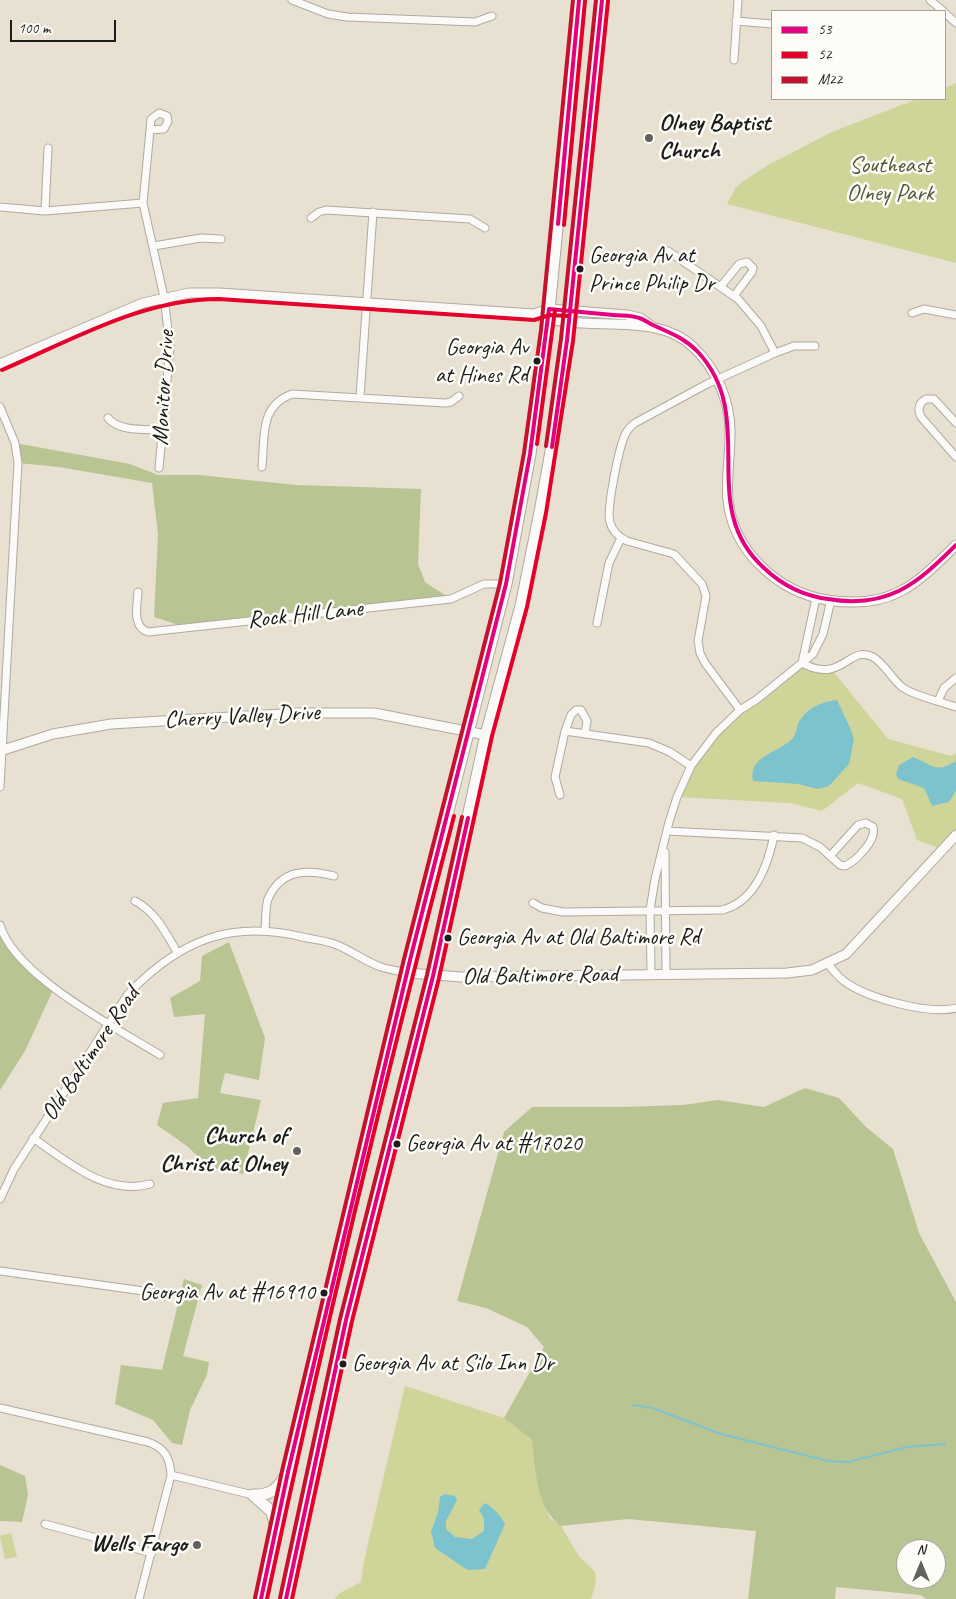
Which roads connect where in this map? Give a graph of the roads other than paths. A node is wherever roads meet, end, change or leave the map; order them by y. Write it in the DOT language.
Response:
graph roads {
  1 [pos="292,0"];
  2 [pos="580,0"];
  3 [pos="602,0"];
  4 [pos="738,0"];
  5 [pos="930,0"];
  6 [pos="942,10"];
  7 [pos="946,14"];
  8 [pos="492,16"];
  9 [pos="736,21"];
  10 [pos="956,23"];
  11 [pos="771,24"];
  12 [pos="734,60"];
  13 [pos="150,130"];
  14 [pos="48,148"];
  15 [pos="143,203"];
  16 [pos="0,207"];
  17 [pos="44,211"];
  18 [pos="372,212"];
  19 [pos="311,218"];
  20 [pos="485,228"];
  21 [pos="221,240"];
  22 [pos="154,246"];
  23 [pos="668,250"];
  24 [pos="721,286"];
  25 [pos="734,296"];
  26 [pos="164,297"];
  27 [pos="367,303"];
  28 [pos="570,310"];
  29 [pos="912,313"];
  30 [pos="548,315"];
  31 [pos="956,315"];
  32 [pos="569,323"];
  33 [pos="651,326"];
  34 [pos="815,346"];
  35 [pos="775,353"];
  36 [pos="0,364"];
  37 [pos="718,381"];
  38 [pos="459,396"];
  39 [pos="360,397"];
  40 [pos="0,407"];
  41 [pos="108,418"];
  42 [pos="956,423"];
  43 [pos="163,430"];
  44 [pos="953,448"];
  45 [pos="956,457"];
  46 [pos="262,467"];
  47 [pos="159,468"];
  48 [pos="621,538"];
  49 [pos="956,545"];
  50 [pos="506,584"];
  51 [pos="138,592"];
  52 [pos="816,598"];
  53 [pos="831,600"];
  54 [pos="597,623"];
  55 [pos="802,663"];
  56 [pos="956,678"];
  57 [pos="938,702"];
  58 [pos="956,707"];
  59 [pos="740,710"];
  60 [pos="470,731"];
  61 [pos="565,731"];
  62 [pos="585,734"];
  63 [pos="486,735"];
  64 [pos="1,751"];
  65 [pos="691,766"];
  66 [pos="0,787"];
  67 [pos="560,794"];
  68 [pos="667,831"];
  69 [pos="774,834"];
  70 [pos="956,835"];
  71 [pos="664,845"];
  72 [pos="830,856"];
  73 [pos="334,876"];
  74 [pos="135,901"];
  75 [pos="533,903"];
  76 [pos="650,910"];
  77 [pos="665,910"];
  78 [pos="0,925"];
  79 [pos="265,930"];
  80 [pos="177,952"];
  81 [pos="828,964"];
  82 [pos="408,973"];
  83 [pos="651,974"];
  84 [pos="666,974"];
  85 [pos="433,976"];
  86 [pos="956,1008"];
  87 [pos="108,1023"];
  88 [pos="160,1055"];
  89 [pos="33,1138"];
  90 [pos="150,1184"];
  91 [pos="0,1199"];
  92 [pos="0,1271"];
  93 [pos="165,1294"];
  94 [pos="0,1408"];
  95 [pos="288,1472"];
  96 [pos="171,1475"];
  97 [pos="253,1495"];
  98 [pos="45,1524"];
  99 [pos="274,1535"];
  100 [pos="152,1553"];
  101 [pos="139,1599"];
  102 [pos="261,1599"];
  103 [pos="286,1599"];
  1 -- 8 [label="street"];
  2 -- 30 [label="main road"];
  3 -- 28 [label="main road"];
  4 -- 9 [label="street"];
  5 -- 6 [label="street"];
  7 -- 10 [label="street"];
  9 -- 11 [label="street"];
  9 -- 12 [label="street"];
  13 -- 15 [label="street, Monitor Drive"];
  14 -- 17 [label="street"];
  15 -- 17 [label="street"];
  15 -- 22 [label="street, Monitor Drive"];
  16 -- 17 [label="street"];
  18 -- 19 [label="street"];
  18 -- 20 [label="street"];
  18 -- 27 [label="street"];
  21 -- 22 [label="street"];
  22 -- 26 [label="street, Monitor Drive"];
  23 -- 24 [label="street"];
  24 -- 25 [label="street"];
  24 -- 25 [label="street"];
  25 -- 35 [label="street"];
  26 -- 27 [label="street"];
  26 -- 36 [label="street"];
  26 -- 43 [label="street, Monitor Drive"];
  27 -- 30 [label="street"];
  27 -- 39 [label="street"];
  28 -- 30 [label="street"];
  28 -- 32 [label="main road"];
  28 -- 33 [label="street"];
  29 -- 31 [label="street"];
  30 -- 32 [label="street"];
  30 -- 50 [label="main road"];
  32 -- 33 [label="street"];
  32 -- 63 [label="main road"];
  33 -- 37 [label="street"];
  34 -- 35 [label="street"];
  35 -- 37 [label="street"];
  37 -- 48 [label="street"];
  37 -- 52 [label="street"];
  38 -- 39 [label="street"];
  39 -- 46 [label="street"];
  40 -- 64 [label="street"];
  41 -- 43 [label="street"];
  42 -- 44 [label="street"];
  43 -- 47 [label="street, Monitor Drive"];
  44 -- 45 [label="street"];
  48 -- 54 [label="street"];
  48 -- 59 [label="street"];
  49 -- 53 [label="street"];
  50 -- 51 [label="street, Rock Hill Lane"];
  50 -- 60 [label="main road"];
  52 -- 53 [label="street"];
  52 -- 55 [label="street"];
  53 -- 55 [label="street"];
  55 -- 57 [label="street"];
  55 -- 59 [label="street"];
  56 -- 57 [label="street"];
  57 -- 58 [label="street"];
  59 -- 65 [label="street"];
  60 -- 63 [label="street, Cherry Valley Drive"];
  60 -- 64 [label="street, Cherry Valley Drive"];
  60 -- 82 [label="main road"];
  61 -- 62 [label="street"];
  61 -- 62 [label="street"];
  61 -- 67 [label="street"];
  62 -- 65 [label="street"];
  63 -- 85 [label="main road"];
  64 -- 66 [label="street"];
  65 -- 68 [label="street"];
  68 -- 69 [label="street"];
  68 -- 71 [label="street"];
  69 -- 72 [label="street"];
  69 -- 77 [label="street"];
  70 -- 81 [label="street, Old Baltimore Road"];
  71 -- 76 [label="street"];
  71 -- 77 [label="street"];
  72 -- 72 [label="street"];
  73 -- 79 [label="street"];
  74 -- 80 [label="street"];
  75 -- 76 [label="street"];
  76 -- 77 [label="street"];
  76 -- 83 [label="street"];
  77 -- 84 [label="street"];
  78 -- 87 [label="street"];
  79 -- 80 [label="street, Old Baltimore Road"];
  79 -- 82 [label="street, Old Baltimore Road"];
  80 -- 87 [label="street, Old Baltimore Road"];
  81 -- 84 [label="street, Old Baltimore Road"];
  81 -- 86 [label="street"];
  82 -- 85 [label="street, Old Baltimore Road"];
  82 -- 95 [label="main road"];
  83 -- 84 [label="street, Old Baltimore Road"];
  83 -- 85 [label="street, Old Baltimore Road"];
  85 -- 103 [label="main road"];
  87 -- 88 [label="street"];
  87 -- 89 [label="street, Old Baltimore Road"];
  89 -- 90 [label="street"];
  89 -- 91 [label="street, Old Baltimore Road"];
  92 -- 93 [label="street"];
  94 -- 96 [label="street"];
  95 -- 97 [label="main road"];
  95 -- 99 [label="main road"];
  96 -- 97 [label="street"];
  96 -- 100 [label="street"];
  97 -- 99 [label="main road"];
  98 -- 100 [label="street"];
  99 -- 102 [label="main road"];
  100 -- 101 [label="street"];
}
